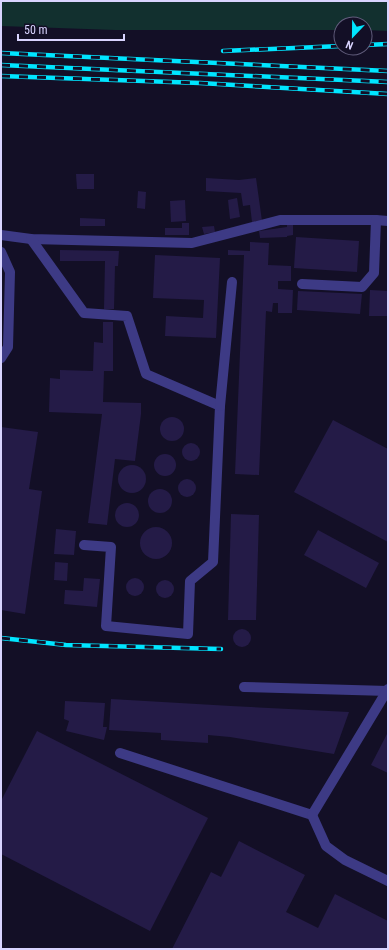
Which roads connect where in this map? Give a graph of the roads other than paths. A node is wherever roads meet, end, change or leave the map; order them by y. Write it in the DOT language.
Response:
graph roads {
  1 [pos="376,220"];
  2 [pos="388,222"];
  3 [pos="1,235"];
  4 [pos="31,239"];
  5 [pos="1,252"];
  6 [pos="232,282"];
  7 [pos="302,284"];
  8 [pos="1,358"];
  9 [pos="220,406"];
  10 [pos="84,545"];
  11 [pos="244,687"];
  12 [pos="388,690"];
  13 [pos="120,753"];
  14 [pos="312,815"];
  15 [pos="388,881"];
  1 -- 2 [label="street"];
  1 -- 4 [label="street"];
  1 -- 7 [label="street"];
  3 -- 4 [label="street"];
  4 -- 9 [label="street"];
  5 -- 8 [label="street"];
  6 -- 9 [label="street"];
  9 -- 10 [label="street"];
  11 -- 12 [label="street"];
  12 -- 14 [label="street"];
  13 -- 14 [label="street"];
  14 -- 15 [label="street"];
}
